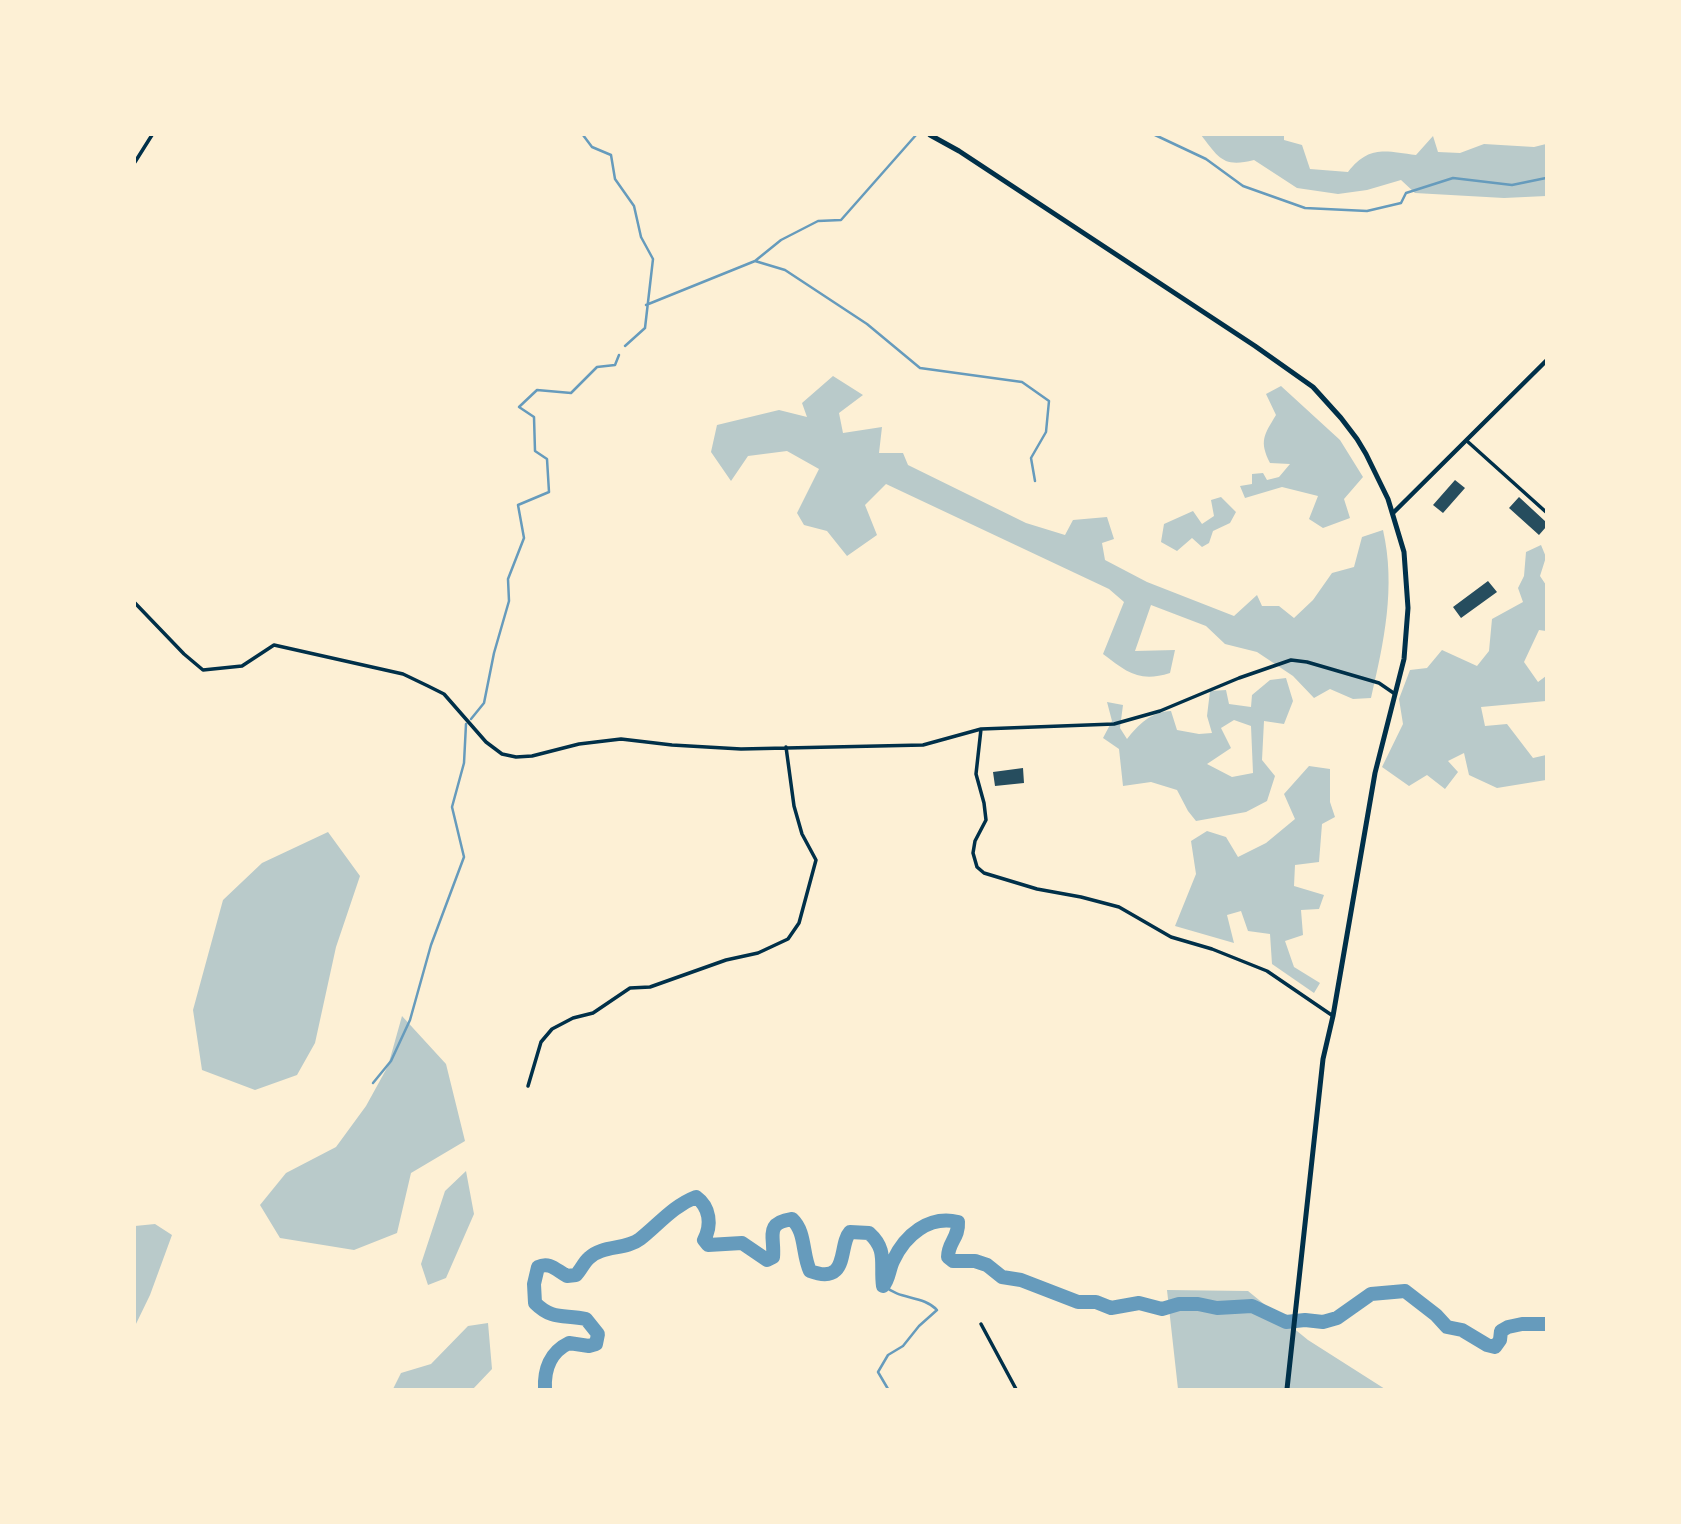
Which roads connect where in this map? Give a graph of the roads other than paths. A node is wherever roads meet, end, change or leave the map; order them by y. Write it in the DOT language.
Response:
graph roads {
  1 [pos="152,135"];
  2 [pos="930,135"];
  3 [pos="135,162"];
  4 [pos="1546,360"];
  5 [pos="1467,441"];
  6 [pos="1546,512"];
  7 [pos="1393,513"];
  8 [pos="135,603"];
  9 [pos="1395,694"];
  10 [pos="981,729"];
  11 [pos="786,747"];
  12 [pos="1333,1016"];
  13 [pos="528,1086"];
  14 [pos="981,1324"];
  15 [pos="1016,1389"];
  16 [pos="1287,1389"];
  1 -- 3 [label="street"];
  2 -- 7 [label="highway"];
  4 -- 5 [label="street"];
  5 -- 6 [label="street"];
  5 -- 7 [label="street"];
  7 -- 9 [label="highway"];
  8 -- 11 [label="street"];
  9 -- 10 [label="street"];
  9 -- 12 [label="highway"];
  10 -- 11 [label="street"];
  10 -- 12 [label="street"];
  11 -- 13 [label="street"];
  12 -- 16 [label="highway"];
  14 -- 15 [label="street"];
}
